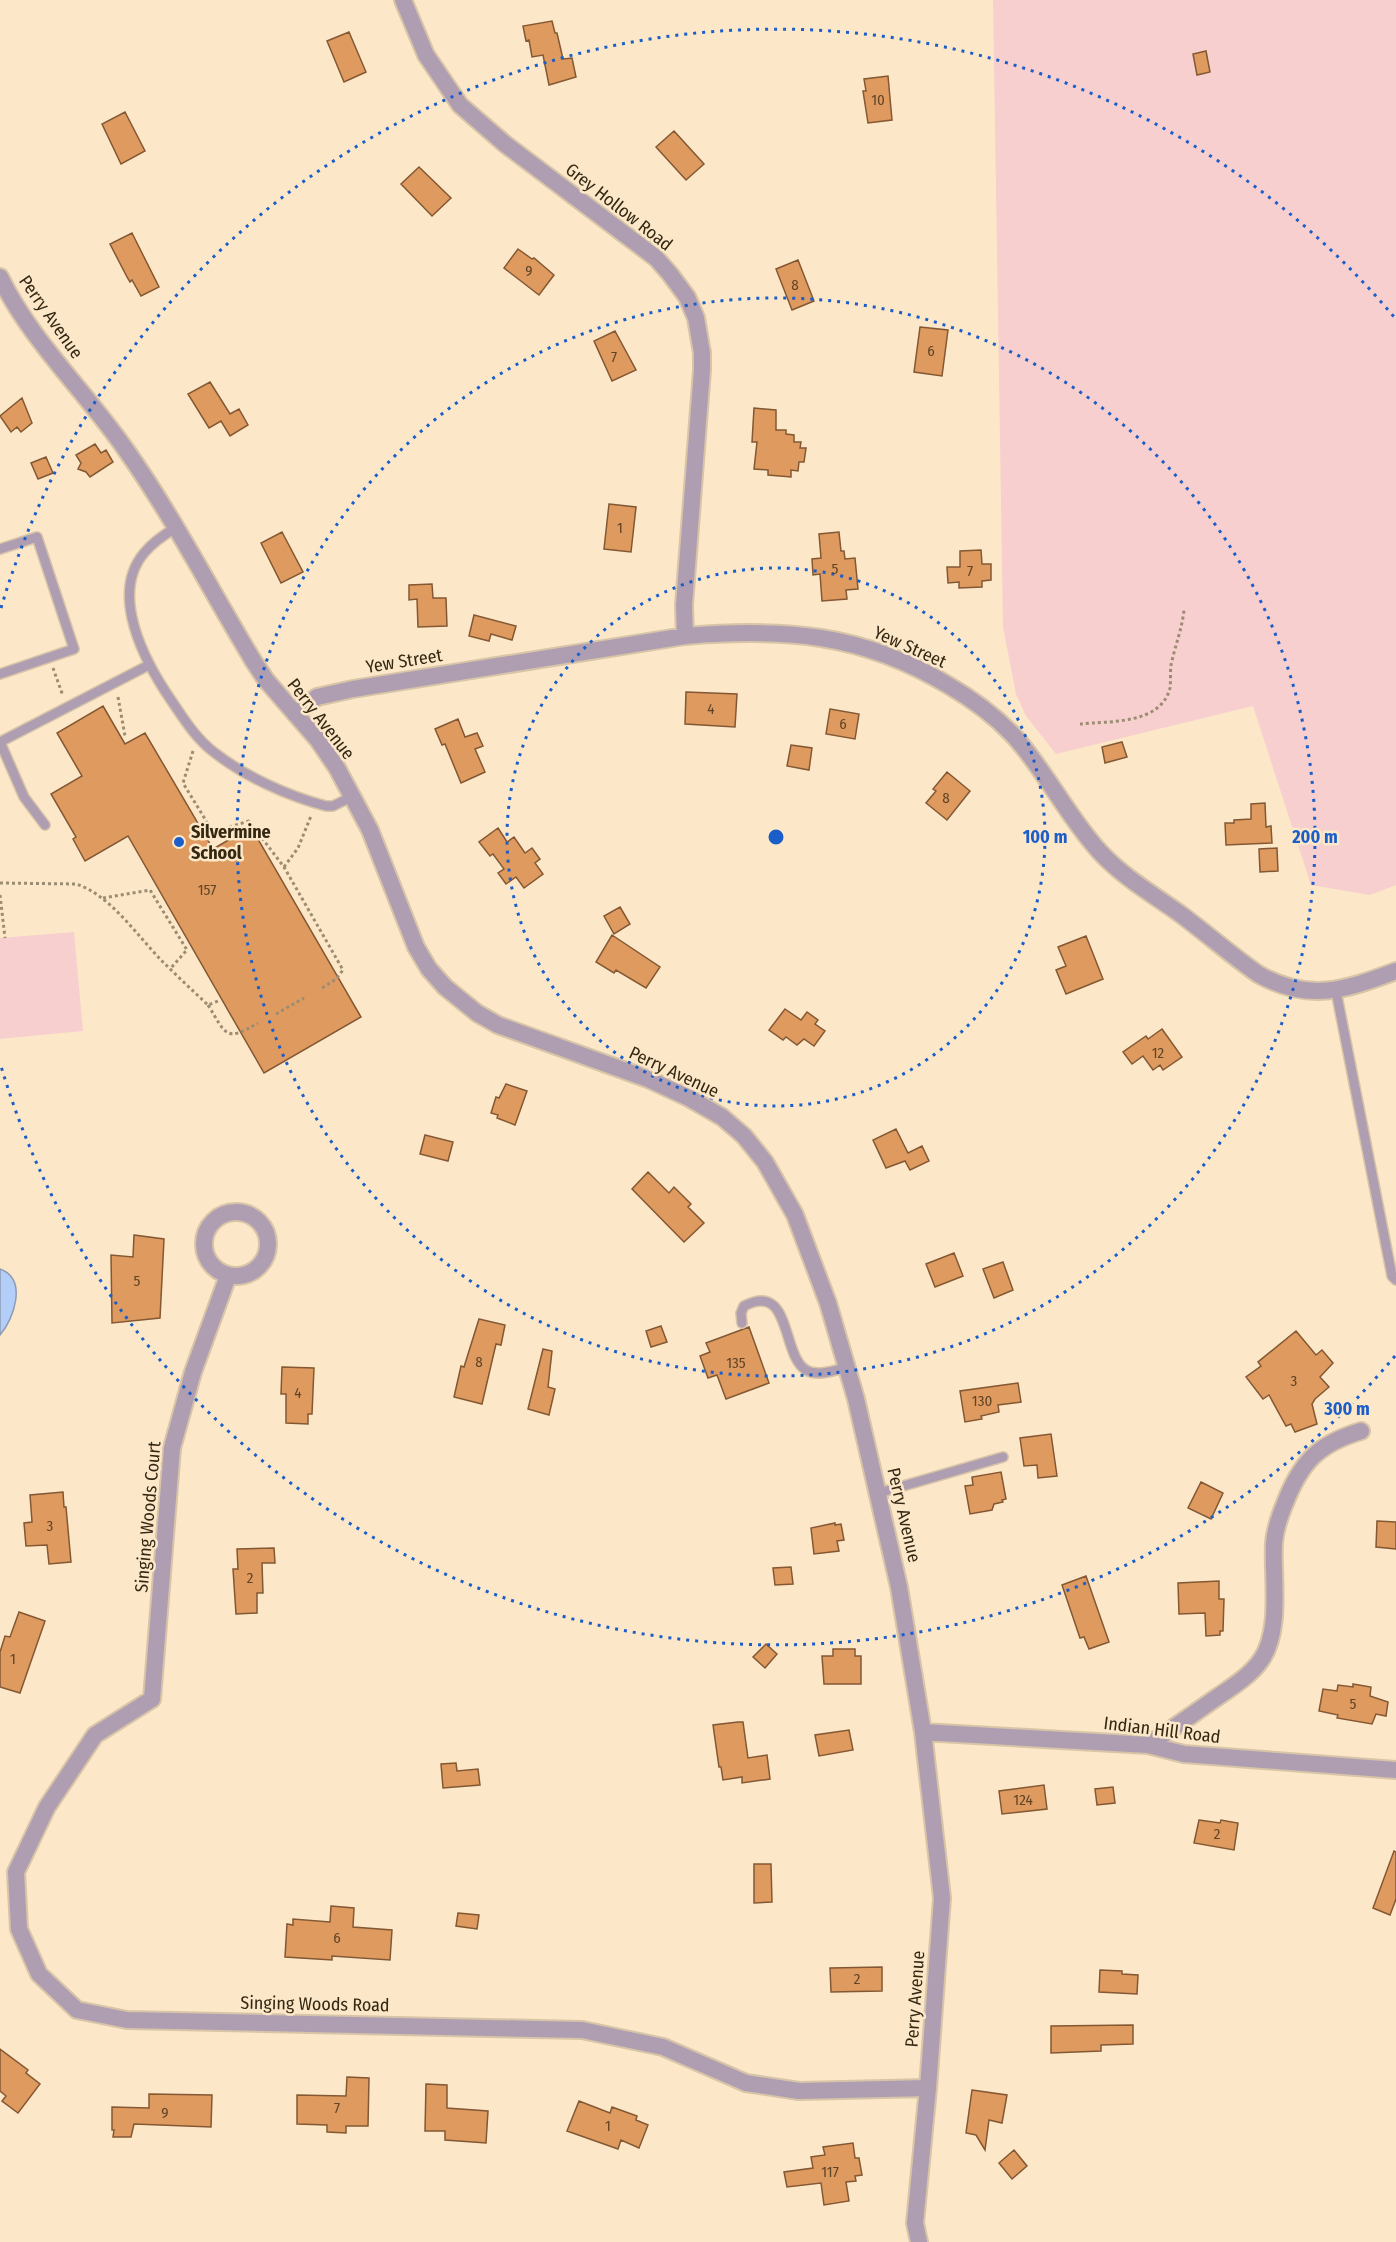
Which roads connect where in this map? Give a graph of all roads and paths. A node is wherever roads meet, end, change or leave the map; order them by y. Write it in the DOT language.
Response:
graph roads {
  1 [pos="403,0"];
  2 [pos="0,277"];
  3 [pos="177,527"];
  4 [pos="0,549"];
  5 [pos="1184,610"];
  6 [pos="685,636"];
  7 [pos="49,658"];
  8 [pos="149,665"];
  9 [pos="0,674"];
  10 [pos="115,683"];
  11 [pos="60,687"];
  12 [pos="296,714"];
  13 [pos="1080,724"];
  14 [pos="124,736"];
  15 [pos="198,738"];
  16 [pos="0,742"];
  17 [pos="353,796"];
  18 [pos="311,819"];
  19 [pos="45,825"];
  20 [pos="284,867"];
  21 [pos="0,883"];
  22 [pos="0,895"];
  23 [pos="103,898"];
  24 [pos="5,938"];
  25 [pos="170,969"];
  26 [pos="1396,970"];
  27 [pos="322,988"];
  28 [pos="1336,991"];
  29 [pos="304,998"];
  30 [pos="218,1000"];
  31 [pos="208,1005"];
  32 [pos="276,1014"];
  33 [pos="258,1023"];
  34 [pos="228,1276"];
  35 [pos="1396,1280"];
  36 [pos="742,1323"];
  37 [pos="848,1367"];
  38 [pos="1361,1431"];
  39 [pos="1003,1457"];
  40 [pos="879,1493"];
  41 [pos="152,1699"];
  42 [pos="923,1731"];
  43 [pos="1148,1745"];
  44 [pos="1396,1770"];
  45 [pos="928,2088"];
  46 [pos="919,2242"];
  1 -- 6 [label="street, Grey Hollow Road"];
  2 -- 3 [label="street, Perry Avenue"];
  3 -- 8 [label="lane"];
  3 -- 12 [label="street, Perry Avenue"];
  4 -- 7 [label="lane"];
  5 -- 13 [label="path"];
  6 -- 12 [label="street, Yew Street"];
  6 -- 28 [label="street, Yew Street"];
  7 -- 9 [label="lane"];
  7 -- 11 [label="path"];
  8 -- 10 [label="lane"];
  8 -- 15 [label="lane"];
  10 -- 14 [label="path"];
  10 -- 16 [label="lane"];
  12 -- 17 [label="street, Perry Avenue"];
  15 -- 17 [label="lane"];
  15 -- 20 [label="path"];
  16 -- 19 [label="lane"];
  17 -- 37 [label="street, Perry Avenue"];
  18 -- 20 [label="path"];
  20 -- 27 [label="path"];
  21 -- 23 [label="path"];
  22 -- 24 [label="path"];
  23 -- 25 [label="path"];
  23 -- 25 [label="path"];
  25 -- 31 [label="path"];
  26 -- 28 [label="street, Yew Street"];
  28 -- 35 [label="lane"];
  29 -- 32 [label="path"];
  30 -- 31 [label="path"];
  31 -- 33 [label="path"];
  34 -- 41 [label="street, Singing Woods Court"];
  36 -- 37 [label="lane"];
  37 -- 40 [label="street, Perry Avenue"];
  38 -- 43 [label="street"];
  39 -- 40 [label="lane"];
  40 -- 42 [label="street, Perry Avenue"];
  41 -- 45 [label="street, Singing Woods Road"];
  42 -- 43 [label="street, Indian Hill Road"];
  42 -- 45 [label="street, Perry Avenue"];
  43 -- 44 [label="street, Indian Hill Road"];
  45 -- 46 [label="street, Perry Avenue"];
}
